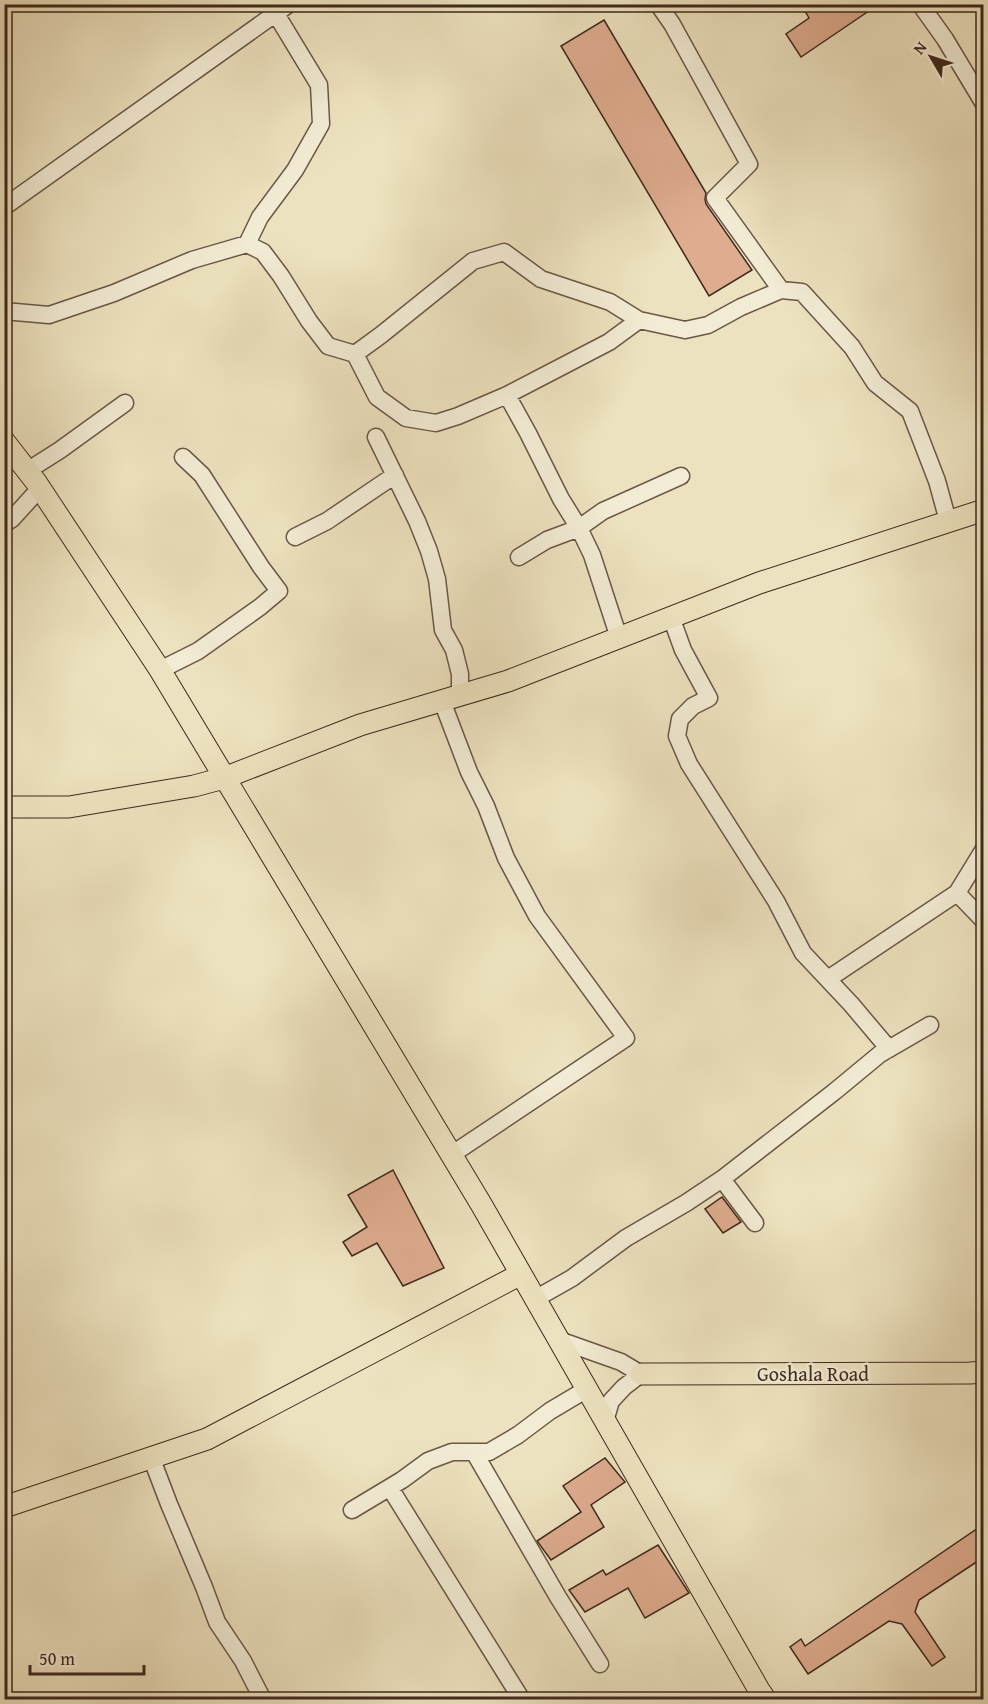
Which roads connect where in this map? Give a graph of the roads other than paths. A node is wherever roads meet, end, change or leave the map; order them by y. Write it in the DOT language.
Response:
graph roads {
  1 [pos="658,4"];
  2 [pos="920,4"];
  3 [pos="282,9"];
  4 [pos="984,104"];
  5 [pos="4,207"];
  6 [pos="247,244"];
  7 [pos="781,290"];
  8 [pos="4,311"];
  9 [pos="639,320"];
  10 [pos="355,354"];
  11 [pos="507,395"];
  12 [pos="125,403"];
  13 [pos="376,437"];
  14 [pos="4,441"];
  15 [pos="183,457"];
  16 [pos="395,475"];
  17 [pos="681,476"];
  18 [pos="34,480"];
  19 [pos="982,515"];
  20 [pos="948,521"];
  21 [pos="4,524"];
  22 [pos="579,528"];
  23 [pos="295,537"];
  24 [pos="519,557"];
  25 [pos="671,617"];
  26 [pos="619,638"];
  27 [pos="160,670"];
  28 [pos="451,698"];
  29 [pos="224,778"];
  30 [pos="4,807"];
  31 [pos="984,849"];
  32 [pos="957,893"];
  33 [pos="984,921"];
  34 [pos="828,979"];
  35 [pos="930,1025"];
  36 [pos="889,1049"];
  37 [pos="451,1155"];
  38 [pos="722,1179"];
  39 [pos="755,1223"];
  40 [pos="521,1274"];
  41 [pos="535,1299"];
  42 [pos="559,1340"];
  43 [pos="984,1372"];
  44 [pos="641,1374"];
  45 [pos="587,1389"];
  46 [pos="605,1421"];
  47 [pos="474,1452"];
  48 [pos="151,1457"];
  49 [pos="390,1488"];
  50 [pos="4,1507"];
  51 [pos="352,1510"];
  52 [pos="600,1664"];
  53 [pos="263,1700"];
  54 [pos="522,1700"];
  55 [pos="766,1700"];
  1 -- 7 [label="street"];
  2 -- 4 [label="street"];
  3 -- 5 [label="street"];
  3 -- 6 [label="street"];
  6 -- 8 [label="street"];
  6 -- 10 [label="street"];
  7 -- 9 [label="street"];
  7 -- 20 [label="street"];
  9 -- 10 [label="street"];
  9 -- 11 [label="street"];
  10 -- 11 [label="street"];
  11 -- 22 [label="street"];
  12 -- 18 [label="street"];
  13 -- 16 [label="street"];
  14 -- 18 [label="main road"];
  15 -- 27 [label="street"];
  16 -- 23 [label="street"];
  16 -- 28 [label="street"];
  17 -- 22 [label="street"];
  18 -- 21 [label="street"];
  18 -- 27 [label="main road"];
  19 -- 20 [label="main road"];
  20 -- 25 [label="main road"];
  22 -- 24 [label="street"];
  22 -- 26 [label="street"];
  25 -- 26 [label="main road"];
  25 -- 34 [label="street"];
  26 -- 28 [label="main road"];
  27 -- 29 [label="main road"];
  28 -- 29 [label="main road"];
  28 -- 37 [label="street"];
  29 -- 30 [label="main road"];
  29 -- 37 [label="main road"];
  31 -- 32 [label="street"];
  32 -- 33 [label="street"];
  32 -- 34 [label="street"];
  34 -- 36 [label="street"];
  35 -- 36 [label="street"];
  36 -- 38 [label="street"];
  37 -- 40 [label="main road"];
  38 -- 39 [label="street"];
  38 -- 41 [label="street"];
  40 -- 41 [label="main road"];
  40 -- 48 [label="main road"];
  41 -- 42 [label="main road"];
  42 -- 44 [label="street"];
  42 -- 45 [label="main road"];
  43 -- 44 [label="main road, Goshala Road"];
  44 -- 46 [label="street"];
  45 -- 46 [label="main road"];
  45 -- 47 [label="street"];
  46 -- 55 [label="main road"];
  47 -- 49 [label="street"];
  47 -- 52 [label="street"];
  48 -- 50 [label="main road"];
  48 -- 53 [label="street"];
  49 -- 51 [label="street"];
  49 -- 54 [label="street"];
}
